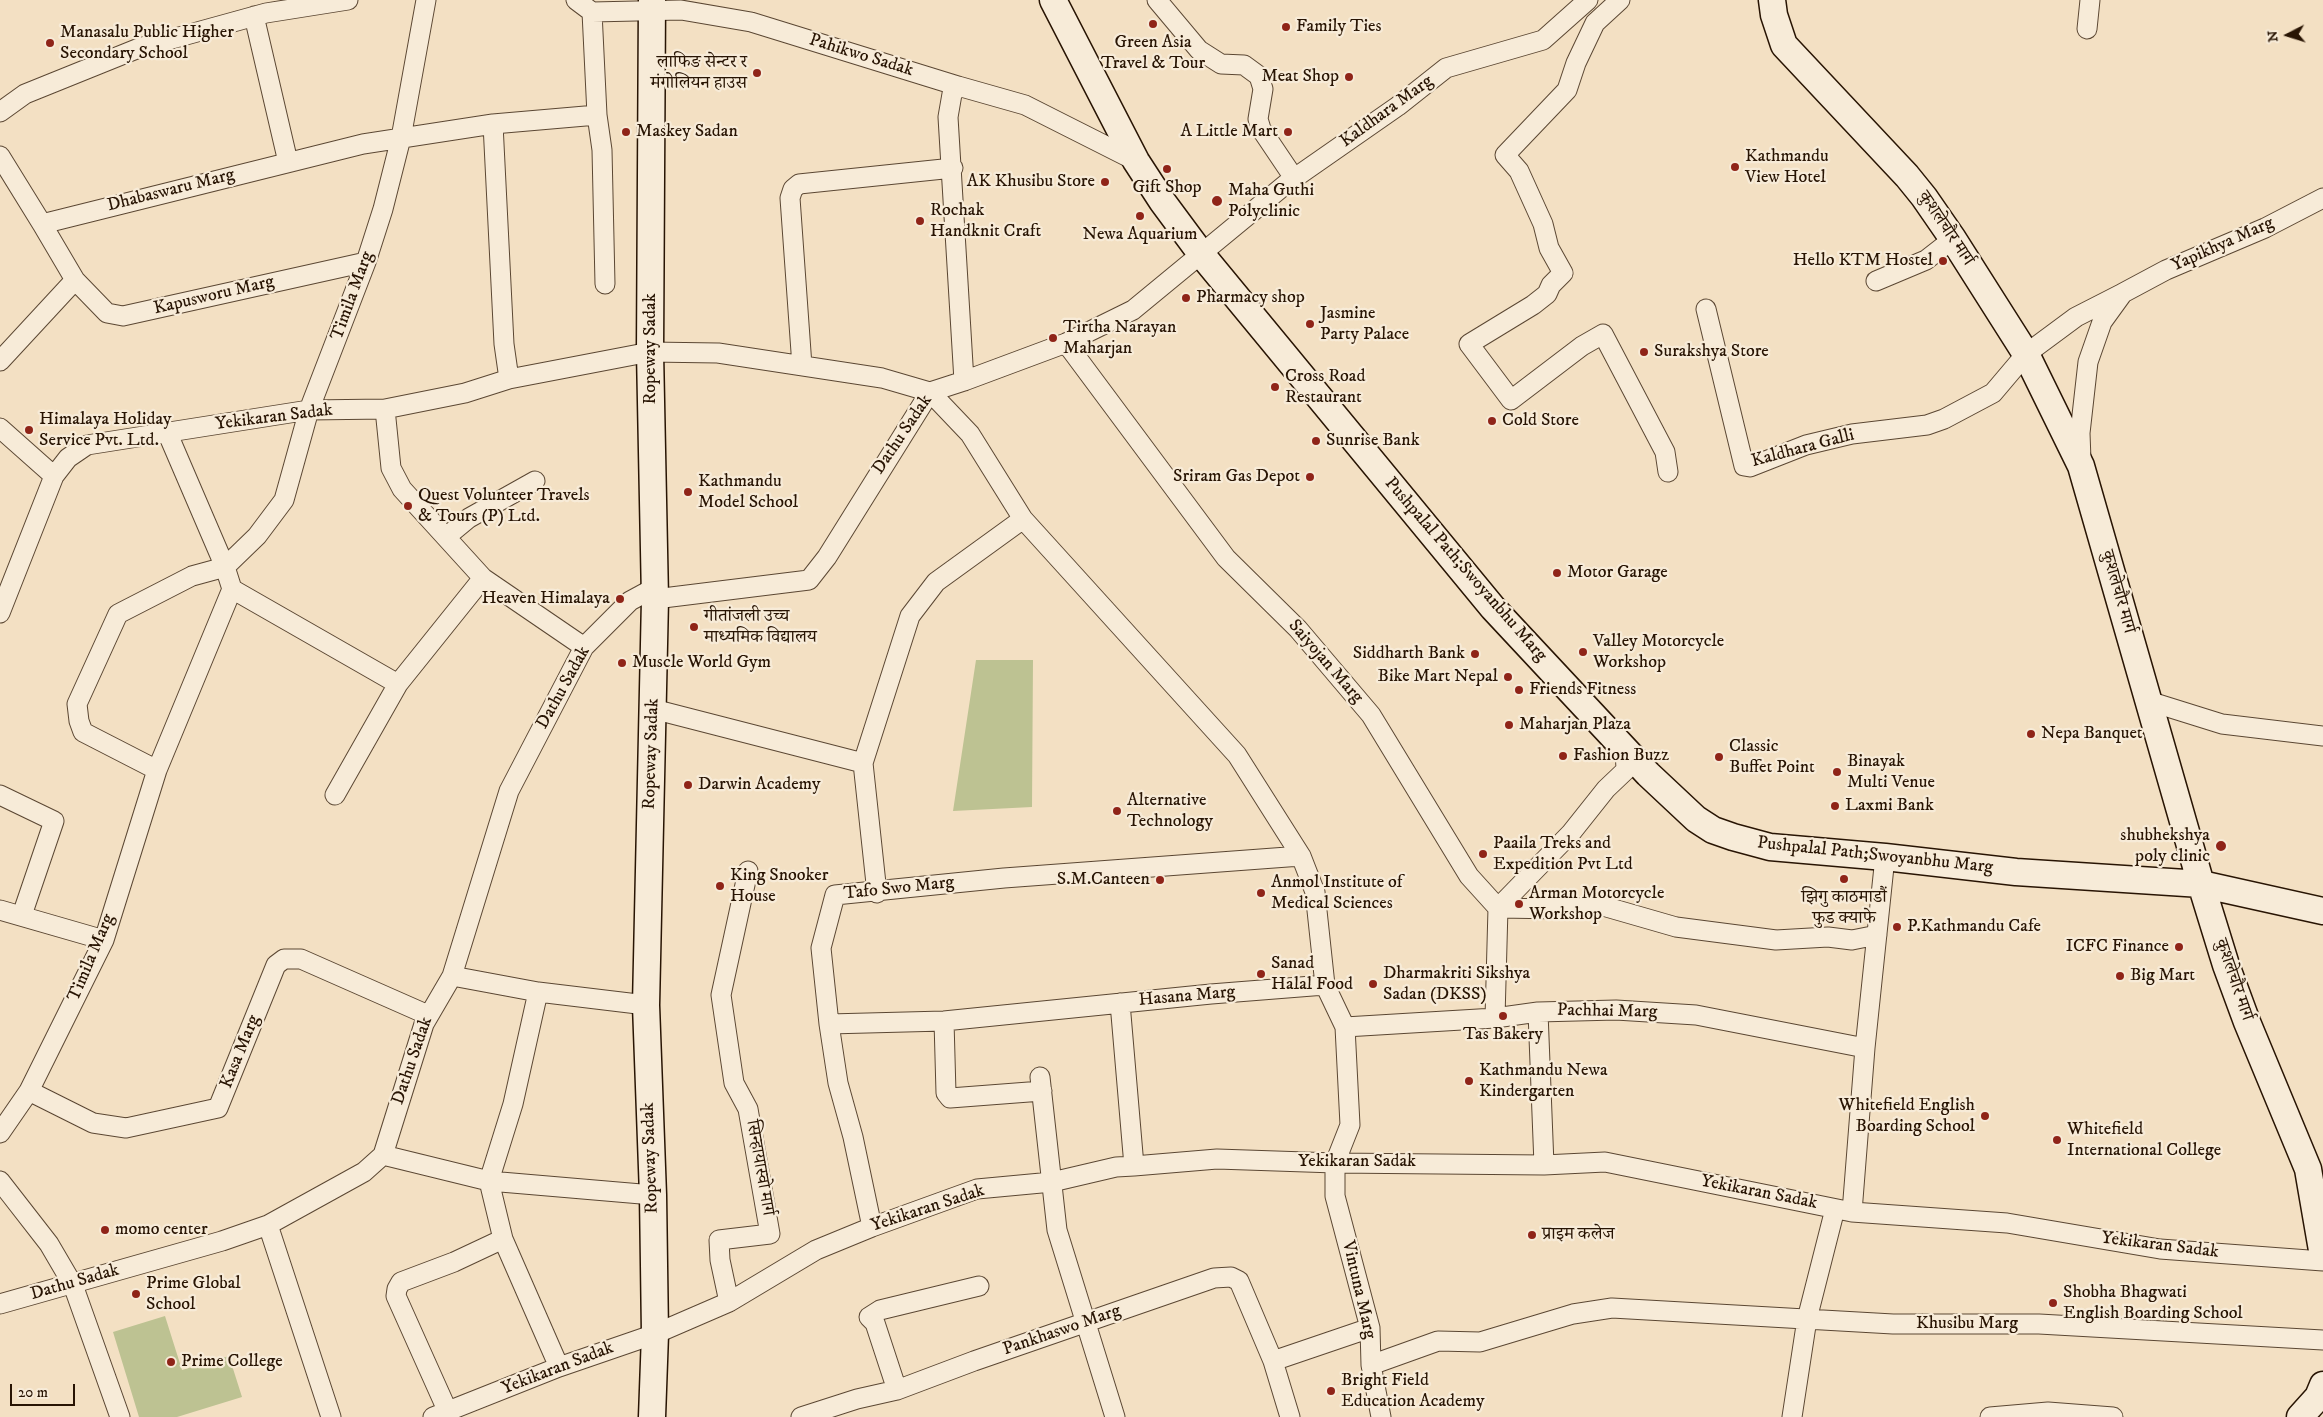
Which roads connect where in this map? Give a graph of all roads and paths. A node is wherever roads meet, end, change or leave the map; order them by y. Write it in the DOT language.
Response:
graph roads {
  1 [pos="348,0"];
  2 [pos="426,0"];
  3 [pos="576,0"];
  4 [pos="1052,0"];
  5 [pos="1157,0"];
  6 [pos="1588,0"];
  7 [pos="1620,0"];
  8 [pos="1772,0"];
  9 [pos="2090,0"];
  10 [pos="652,5"];
  11 [pos="592,12"];
  12 [pos="254,16"];
  13 [pos="2087,29"];
  14 [pos="958,86"];
  15 [pos="0,112"];
  16 [pos="597,115"];
  17 [pos="493,124"];
  18 [pos="401,138"];
  19 [pos="0,156"];
  20 [pos="1136,161"];
  21 [pos="288,162"];
  22 [pos="953,168"];
  23 [pos="1294,178"];
  24 [pos="2323,198"];
  25 [pos="42,224"];
  26 [pos="1953,239"];
  27 [pos="1202,254"];
  28 [pos="366,262"];
  29 [pos="75,280"];
  30 [pos="1876,281"];
  31 [pos="605,284"];
  32 [pos="2123,293"];
  33 [pos="1706,309"];
  34 [pos="1066,343"];
  35 [pos="650,352"];
  36 [pos="2026,354"];
  37 [pos="0,361"];
  38 [pos="802,366"];
  39 [pos="509,378"];
  40 [pos="964,382"];
  41 [pos="930,392"];
  42 [pos="385,409"];
  43 [pos="309,410"];
  44 [pos="0,428"];
  45 [pos="167,432"];
  46 [pos="2081,466"];
  47 [pos="1668,472"];
  48 [pos="54,476"];
  49 [pos="535,481"];
  50 [pos="1023,519"];
  51 [pos="446,537"];
  52 [pos="225,567"];
  53 [pos="483,578"];
  54 [pos="232,588"];
  55 [pos="655,594"];
  56 [pos="0,613"];
  57 [pos="584,647"];
  58 [pos="398,684"];
  59 [pos="2148,705"];
  60 [pos="653,709"];
  61 [pos="2323,736"];
  62 [pos="1625,748"];
  63 [pos="863,763"];
  64 [pos="157,770"];
  65 [pos="0,795"];
  66 [pos="335,795"];
  67 [pos="1301,856"];
  68 [pos="1885,857"];
  69 [pos="748,871"];
  70 [pos="2200,884"];
  71 [pos="877,893"];
  72 [pos="1498,908"];
  73 [pos="0,910"];
  74 [pos="2323,911"];
  75 [pos="22,914"];
  76 [pos="1877,935"];
  77 [pos="104,940"];
  78 [pos="452,976"];
  79 [pos="1326,985"];
  80 [pos="538,992"];
  81 [pos="1120,1003"];
  82 [pos="646,1005"];
  83 [pos="1538,1012"];
  84 [pos="428,1015"];
  85 [pos="1495,1018"];
  86 [pos="944,1021"];
  87 [pos="829,1024"];
  88 [pos="1345,1027"];
  89 [pos="1865,1048"];
  90 [pos="29,1091"];
  91 [pos="0,1134"];
  92 [pos="383,1155"];
  93 [pos="1335,1163"];
  94 [pos="1544,1165"];
  95 [pos="1134,1166"];
  96 [pos="0,1181"];
  97 [pos="489,1181"];
  98 [pos="1052,1182"];
  99 [pos="653,1195"];
  100 [pos="1844,1210"];
  101 [pos="268,1225"];
  102 [pos="872,1227"];
  103 [pos="503,1239"];
  104 [pos="2323,1256"];
  105 [pos="2323,1261"];
  106 [pos="73,1284"];
  107 [pos="979,1286"];
  108 [pos="729,1302"];
  109 [pos="0,1304"];
  110 [pos="1807,1319"];
  111 [pos="1086,1322"];
  112 [pos="1370,1328"];
  113 [pos="654,1334"];
  114 [pos="2323,1340"];
  115 [pos="1273,1362"];
  116 [pos="1371,1365"];
  117 [pos="559,1367"];
  118 [pos="2323,1385"];
  119 [pos="897,1390"];
  120 [pos="440,1415"];
  121 [pos="120,1417"];
  122 [pos="331,1417"];
  123 [pos="652,1417"];
  124 [pos="801,1417"];
  125 [pos="1115,1417"];
  126 [pos="1290,1417"];
  127 [pos="1381,1417"];
  128 [pos="1792,1417"];
  129 [pos="1990,1417"];
  130 [pos="2114,1417"];
  131 [pos="2300,1417"];
  1 -- 12 [label="street"];
  2 -- 18 [label="street, Timila Marg"];
  3 -- 11 [label="street"];
  4 -- 20 [label="main road, Pushpalal Path;Swoyanbhu Marg"];
  5 -- 23 [label="street"];
  6 -- 23 [label="street, Kaldhara Marg"];
  7 -- 47 [label="street"];
  8 -- 26 [label="main road, कुशलेचौर मार्ग"];
  9 -- 13 [label="street"];
  10 -- 11 [label="street, Pahikwo Sadak"];
  10 -- 14 [label="street, Pahikwo Sadak"];
  10 -- 35 [label="main road, Ropeway Sadak"];
  11 -- 16 [label="street"];
  12 -- 15 [label="street"];
  12 -- 21 [label="street"];
  14 -- 20 [label="street, Pahikwo Sadak"];
  14 -- 22 [label="street"];
  16 -- 17 [label="street, Dhabaswaru Marg"];
  16 -- 31 [label="street"];
  17 -- 18 [label="street, Dhabaswaru Marg"];
  17 -- 39 [label="street"];
  18 -- 21 [label="street, Dhabaswaru Marg"];
  18 -- 28 [label="street, Timila Marg"];
  19 -- 25 [label="street"];
  20 -- 27 [label="main road, Pushpalal Path;Swoyanbhu Marg"];
  21 -- 25 [label="street, Dhabaswaru Marg"];
  22 -- 38 [label="street"];
  22 -- 40 [label="street"];
  23 -- 27 [label="street, Kaldhara Marg"];
  24 -- 32 [label="street, Yapikhya Marg"];
  25 -- 29 [label="street"];
  26 -- 30 [label="street"];
  26 -- 36 [label="main road, कुशलेचौर मार्ग"];
  27 -- 34 [label="street, Dathu Sadak"];
  27 -- 62 [label="main road, Pushpalal Path;Swoyanbhu Marg"];
  28 -- 29 [label="street, Kapusworu Marg"];
  28 -- 43 [label="street, Timila Marg"];
  29 -- 37 [label="street"];
  32 -- 36 [label="street, Yapikhya Marg"];
  32 -- 46 [label="street, Yapikhya Marg"];
  33 -- 36 [label="street, Kaldhara Galli"];
  34 -- 40 [label="street, Dathu Sadak"];
  34 -- 72 [label="street, Saiyojan Marg"];
  35 -- 38 [label="street, Yekikaran Sadak"];
  35 -- 39 [label="street, Yekikaran Sadak"];
  35 -- 55 [label="main road, Ropeway Sadak"];
  36 -- 46 [label="main road, कुशलेचौर मार्ग"];
  38 -- 41 [label="street, Yekikaran Sadak"];
  39 -- 42 [label="street, Yekikaran Sadak"];
  40 -- 41 [label="street, Dathu Sadak"];
  41 -- 50 [label="street"];
  41 -- 55 [label="street, Dathu Sadak"];
  42 -- 43 [label="street, Yekikaran Sadak"];
  42 -- 51 [label="street"];
  43 -- 45 [label="street, Yekikaran Sadak"];
  43 -- 52 [label="street, Timila Marg"];
  44 -- 48 [label="street"];
  45 -- 48 [label="street, Yekikaran Sadak"];
  45 -- 52 [label="street"];
  46 -- 59 [label="main road, कुशलेचौर मार्ग"];
  48 -- 56 [label="street, Yekikaran Sadak"];
  49 -- 51 [label="street"];
  50 -- 63 [label="street"];
  50 -- 67 [label="street"];
  51 -- 53 [label="street"];
  52 -- 54 [label="street"];
  52 -- 64 [label="street, Timila Marg"];
  53 -- 57 [label="street"];
  53 -- 58 [label="street"];
  54 -- 58 [label="street"];
  54 -- 64 [label="street, Timila Marg"];
  55 -- 57 [label="street, Dathu Sadak"];
  55 -- 60 [label="main road, Ropeway Sadak"];
  57 -- 78 [label="street, Dathu Sadak"];
  58 -- 66 [label="street"];
  59 -- 61 [label="street"];
  59 -- 70 [label="main road, कुशलेचौर मार्ग"];
  60 -- 63 [label="street"];
  60 -- 82 [label="main road, Ropeway Sadak"];
  62 -- 68 [label="main road, Pushpalal Path;Swoyanbhu Marg"];
  62 -- 72 [label="street"];
  63 -- 71 [label="street"];
  64 -- 77 [label="street, Timila Marg"];
  65 -- 75 [label="street"];
  67 -- 71 [label="street, Tafo Swo Marg"];
  67 -- 79 [label="street"];
  68 -- 70 [label="main road, Pushpalal Path;Swoyanbhu Marg"];
  68 -- 76 [label="street"];
  69 -- 108 [label="street, सिन्हायास्वो मार्ग"];
  70 -- 74 [label="main road, Pushpalal Path;Swoyanbhu Marg"];
  70 -- 104 [label="main road, कुशलेचौर मार्ग"];
  71 -- 87 [label="street, Tafo Swo Marg"];
  72 -- 76 [label="street"];
  72 -- 85 [label="street"];
  73 -- 75 [label="street"];
  75 -- 77 [label="street"];
  76 -- 89 [label="street"];
  77 -- 90 [label="street, Timila Marg"];
  78 -- 80 [label="street"];
  78 -- 84 [label="street, Dathu Sadak"];
  79 -- 81 [label="street, Hasana Marg"];
  79 -- 88 [label="street"];
  80 -- 82 [label="street"];
  80 -- 97 [label="street"];
  81 -- 86 [label="street, Hasana Marg"];
  81 -- 95 [label="street"];
  82 -- 99 [label="main road, Ropeway Sadak"];
  83 -- 85 [label="street, Pachhai Marg"];
  83 -- 89 [label="street, Pachhai Marg"];
  83 -- 94 [label="street"];
  84 -- 90 [label="street, Kasa Marg"];
  84 -- 92 [label="street, Dathu Sadak"];
  85 -- 88 [label="street, Pachhai Marg"];
  86 -- 87 [label="street, Hasana Marg"];
  86 -- 98 [label="street"];
  87 -- 102 [label="street, Tafo Swo Marg"];
  88 -- 93 [label="street"];
  89 -- 100 [label="street"];
  90 -- 91 [label="street, Timila Marg"];
  92 -- 97 [label="street"];
  92 -- 101 [label="street, Dathu Sadak"];
  93 -- 94 [label="street, Yekikaran Sadak"];
  93 -- 95 [label="street, Yekikaran Sadak"];
  93 -- 112 [label="street, Vintuna Marg"];
  94 -- 100 [label="street, Yekikaran Sadak"];
  95 -- 98 [label="street, Yekikaran Sadak"];
  96 -- 106 [label="street"];
  97 -- 99 [label="street"];
  97 -- 103 [label="street"];
  98 -- 102 [label="street, Yekikaran Sadak"];
  98 -- 111 [label="street"];
  99 -- 113 [label="main road, Ropeway Sadak"];
  100 -- 105 [label="street, Yekikaran Sadak"];
  100 -- 110 [label="street"];
  101 -- 106 [label="street, Dathu Sadak"];
  101 -- 122 [label="street"];
  102 -- 108 [label="street, Yekikaran Sadak"];
  103 -- 117 [label="street"];
  103 -- 120 [label="street"];
  106 -- 109 [label="street, Dathu Sadak"];
  106 -- 121 [label="street"];
  107 -- 119 [label="street"];
  108 -- 113 [label="street, Yekikaran Sadak"];
  110 -- 114 [label="street, Khusibu Marg"];
  110 -- 116 [label="street, Khusibu Marg"];
  110 -- 128 [label="street"];
  111 -- 115 [label="street, Pankhaswo Marg"];
  111 -- 119 [label="street, Pankhaswo Marg"];
  111 -- 125 [label="street"];
  112 -- 115 [label="street"];
  112 -- 116 [label="street, Vintuna Marg"];
  113 -- 117 [label="street, Yekikaran Sadak"];
  113 -- 123 [label="main road, Ropeway Sadak"];
  115 -- 126 [label="street, Pankhaswo Marg"];
  116 -- 127 [label="street, Vintuna Marg"];
  117 -- 120 [label="street, Yekikaran Sadak"];
  118 -- 131 [label="main road"];
  119 -- 124 [label="street, Pankhaswo Marg"];
  129 -- 130 [label="street"];
}
